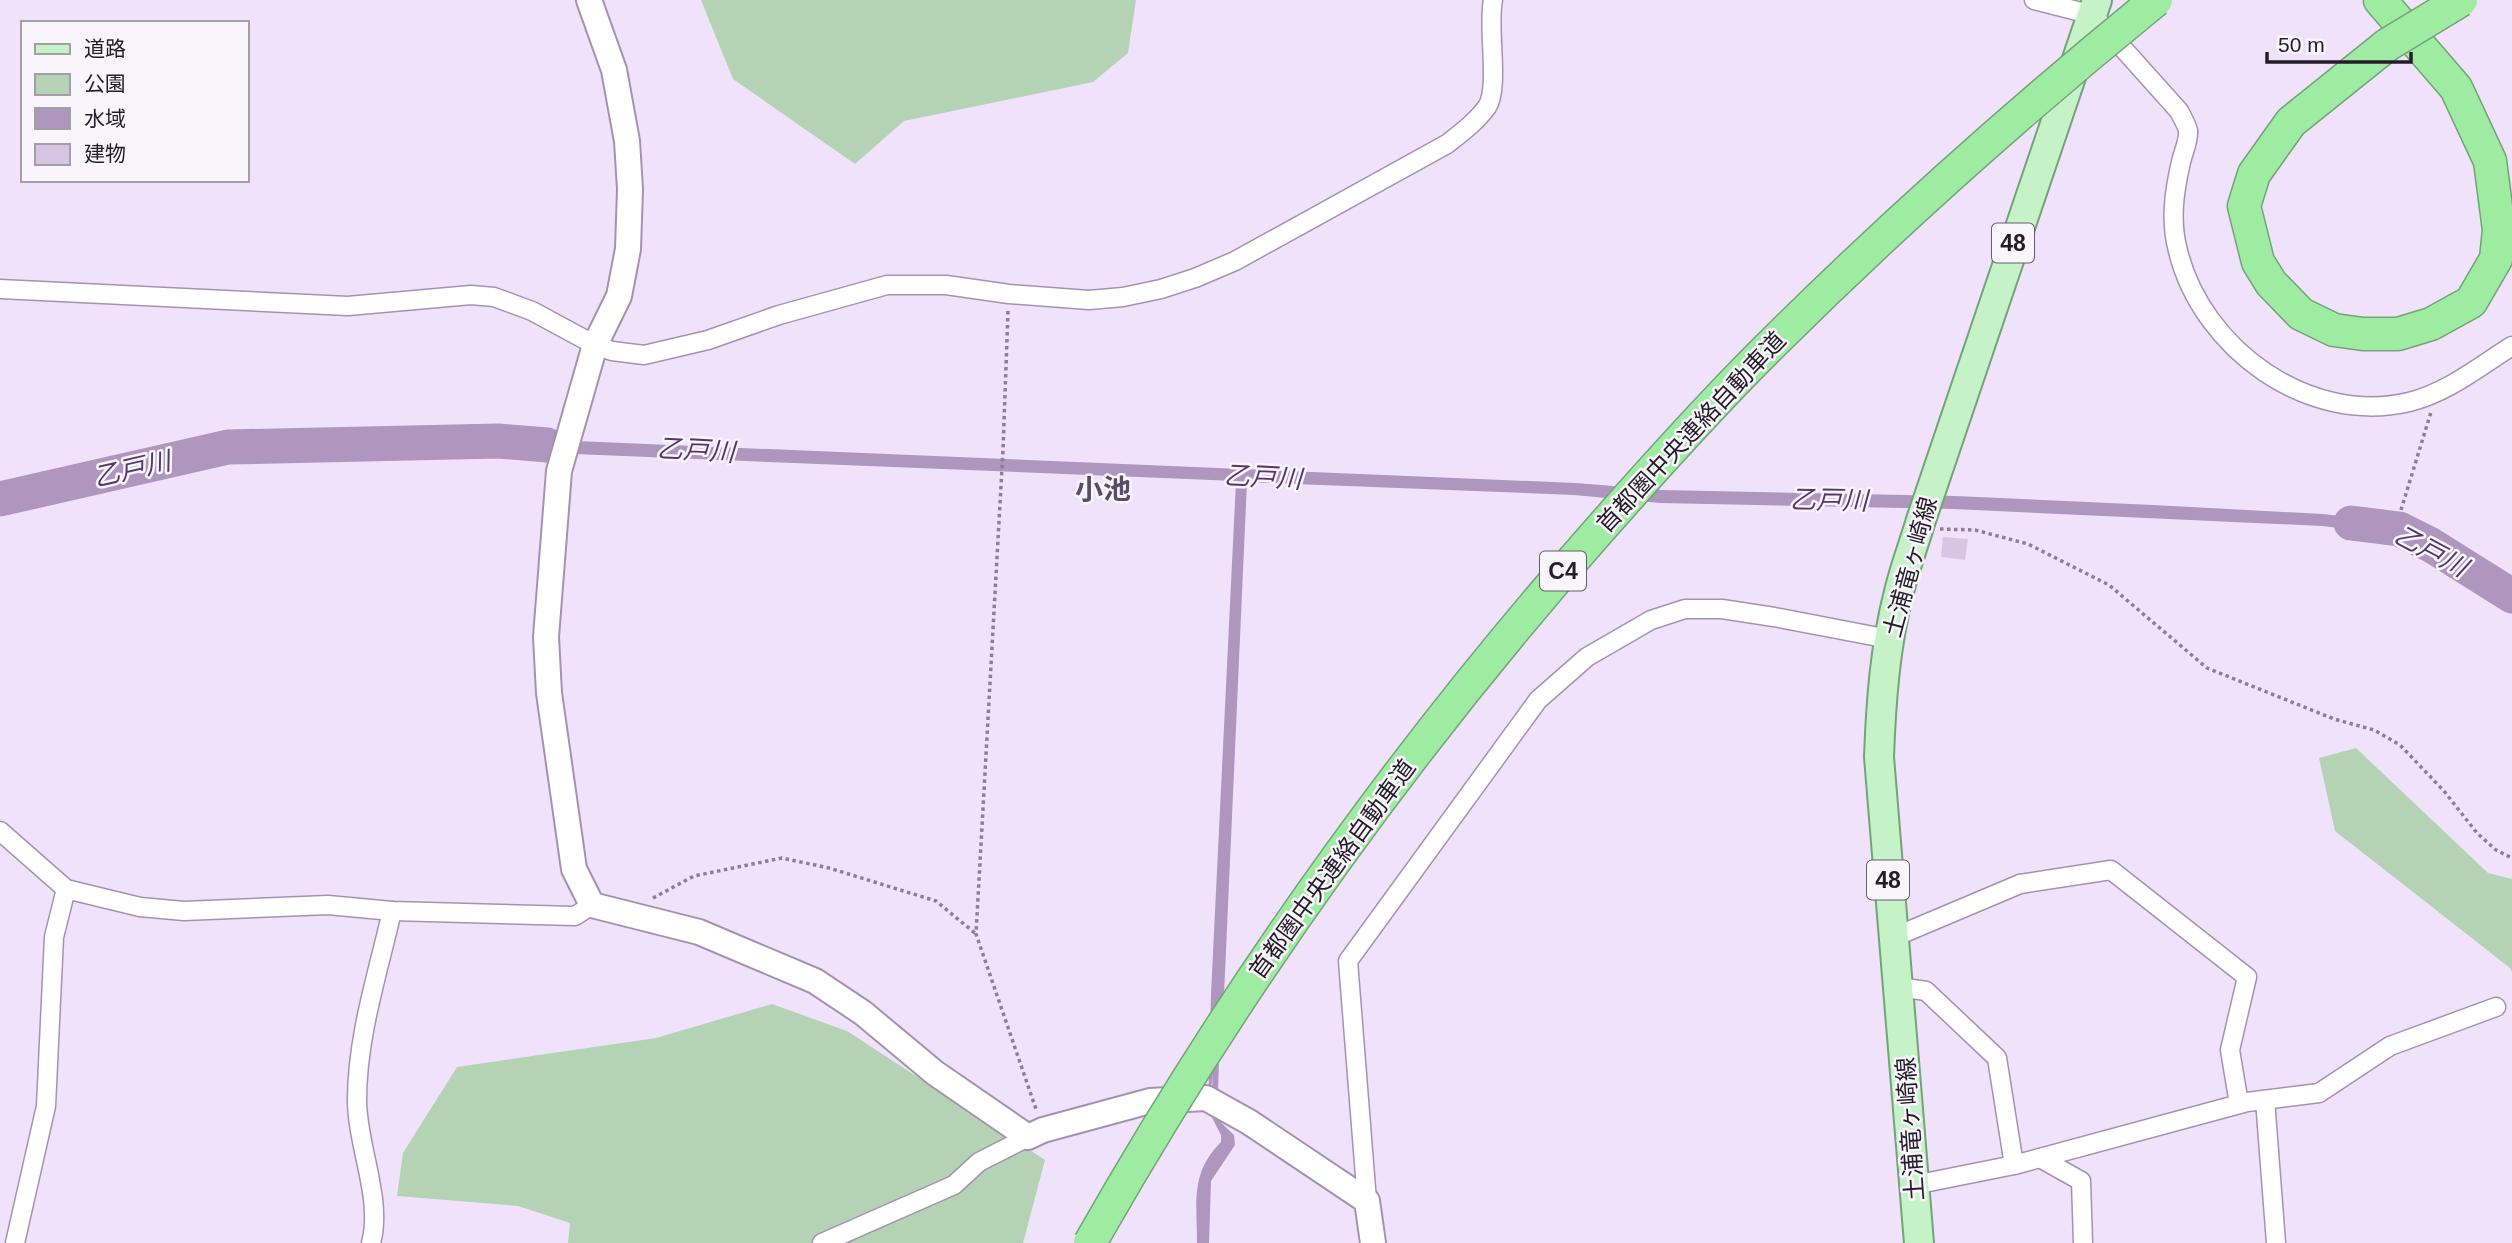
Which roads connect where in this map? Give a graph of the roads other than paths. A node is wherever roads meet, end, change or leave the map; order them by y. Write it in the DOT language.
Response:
graph roads {
  1 [pos="589,0"];
  2 [pos="1493,0"];
  3 [pos="2034,0"];
  4 [pos="2156,0"];
  5 [pos="2379,0"];
  6 [pos="2461,0"];
  7 [pos="2095,7"];
  8 [pos="0,289"];
  9 [pos="595,345"];
  10 [pos="2512,346"];
  11 [pos="1889,639"];
  12 [pos="0,831"];
  13 [pos="66,889"];
  14 [pos="592,905"];
  15 [pos="392,911"];
  16 [pos="1892,938"];
  17 [pos="1899,987"];
  18 [pos="2496,1007"];
  19 [pos="2264,1100"];
  20 [pos="2239,1104"];
  21 [pos="1035,1133"];
  22 [pos="2040,1158"];
  23 [pos="2014,1165"];
  24 [pos="1914,1185"];
  25 [pos="1367,1201"];
  26 [pos="15,1243"];
  27 [pos="371,1243"];
  28 [pos="822,1243"];
  29 [pos="1090,1243"];
  30 [pos="1373,1243"];
  31 [pos="1919,1243"];
  32 [pos="2083,1243"];
  33 [pos="2276,1243"];
  1 -- 9 [label="street"];
  2 -- 9 [label="street"];
  3 -- 7 [label="street"];
  4 -- 29 [label="highway, 首都圏中央連絡自動車道 / C4, bridge"];
  5 -- 6 [label="highway, bridge"];
  7 -- 10 [label="street"];
  7 -- 11 [label="main road, 土浦竜ヶ崎線 / 48"];
  8 -- 9 [label="street"];
  9 -- 14 [label="street"];
  11 -- 16 [label="main road, 土浦竜ヶ崎線 / 48"];
  11 -- 25 [label="street"];
  12 -- 13 [label="street"];
  13 -- 15 [label="street"];
  13 -- 26 [label="street"];
  14 -- 15 [label="street"];
  14 -- 21 [label="street"];
  15 -- 27 [label="street"];
  16 -- 17 [label="main road, 土浦竜ヶ崎線 / 48"];
  16 -- 20 [label="street"];
  17 -- 23 [label="street"];
  17 -- 24 [label="main road, 土浦竜ヶ崎線 / 48"];
  18 -- 19 [label="street"];
  19 -- 20 [label="street"];
  19 -- 33 [label="street"];
  20 -- 22 [label="street"];
  21 -- 25 [label="street"];
  21 -- 28 [label="street"];
  22 -- 23 [label="street"];
  22 -- 32 [label="street"];
  23 -- 24 [label="street"];
  24 -- 31 [label="main road, 土浦竜ヶ崎線 / 48"];
  25 -- 30 [label="street"];
}
